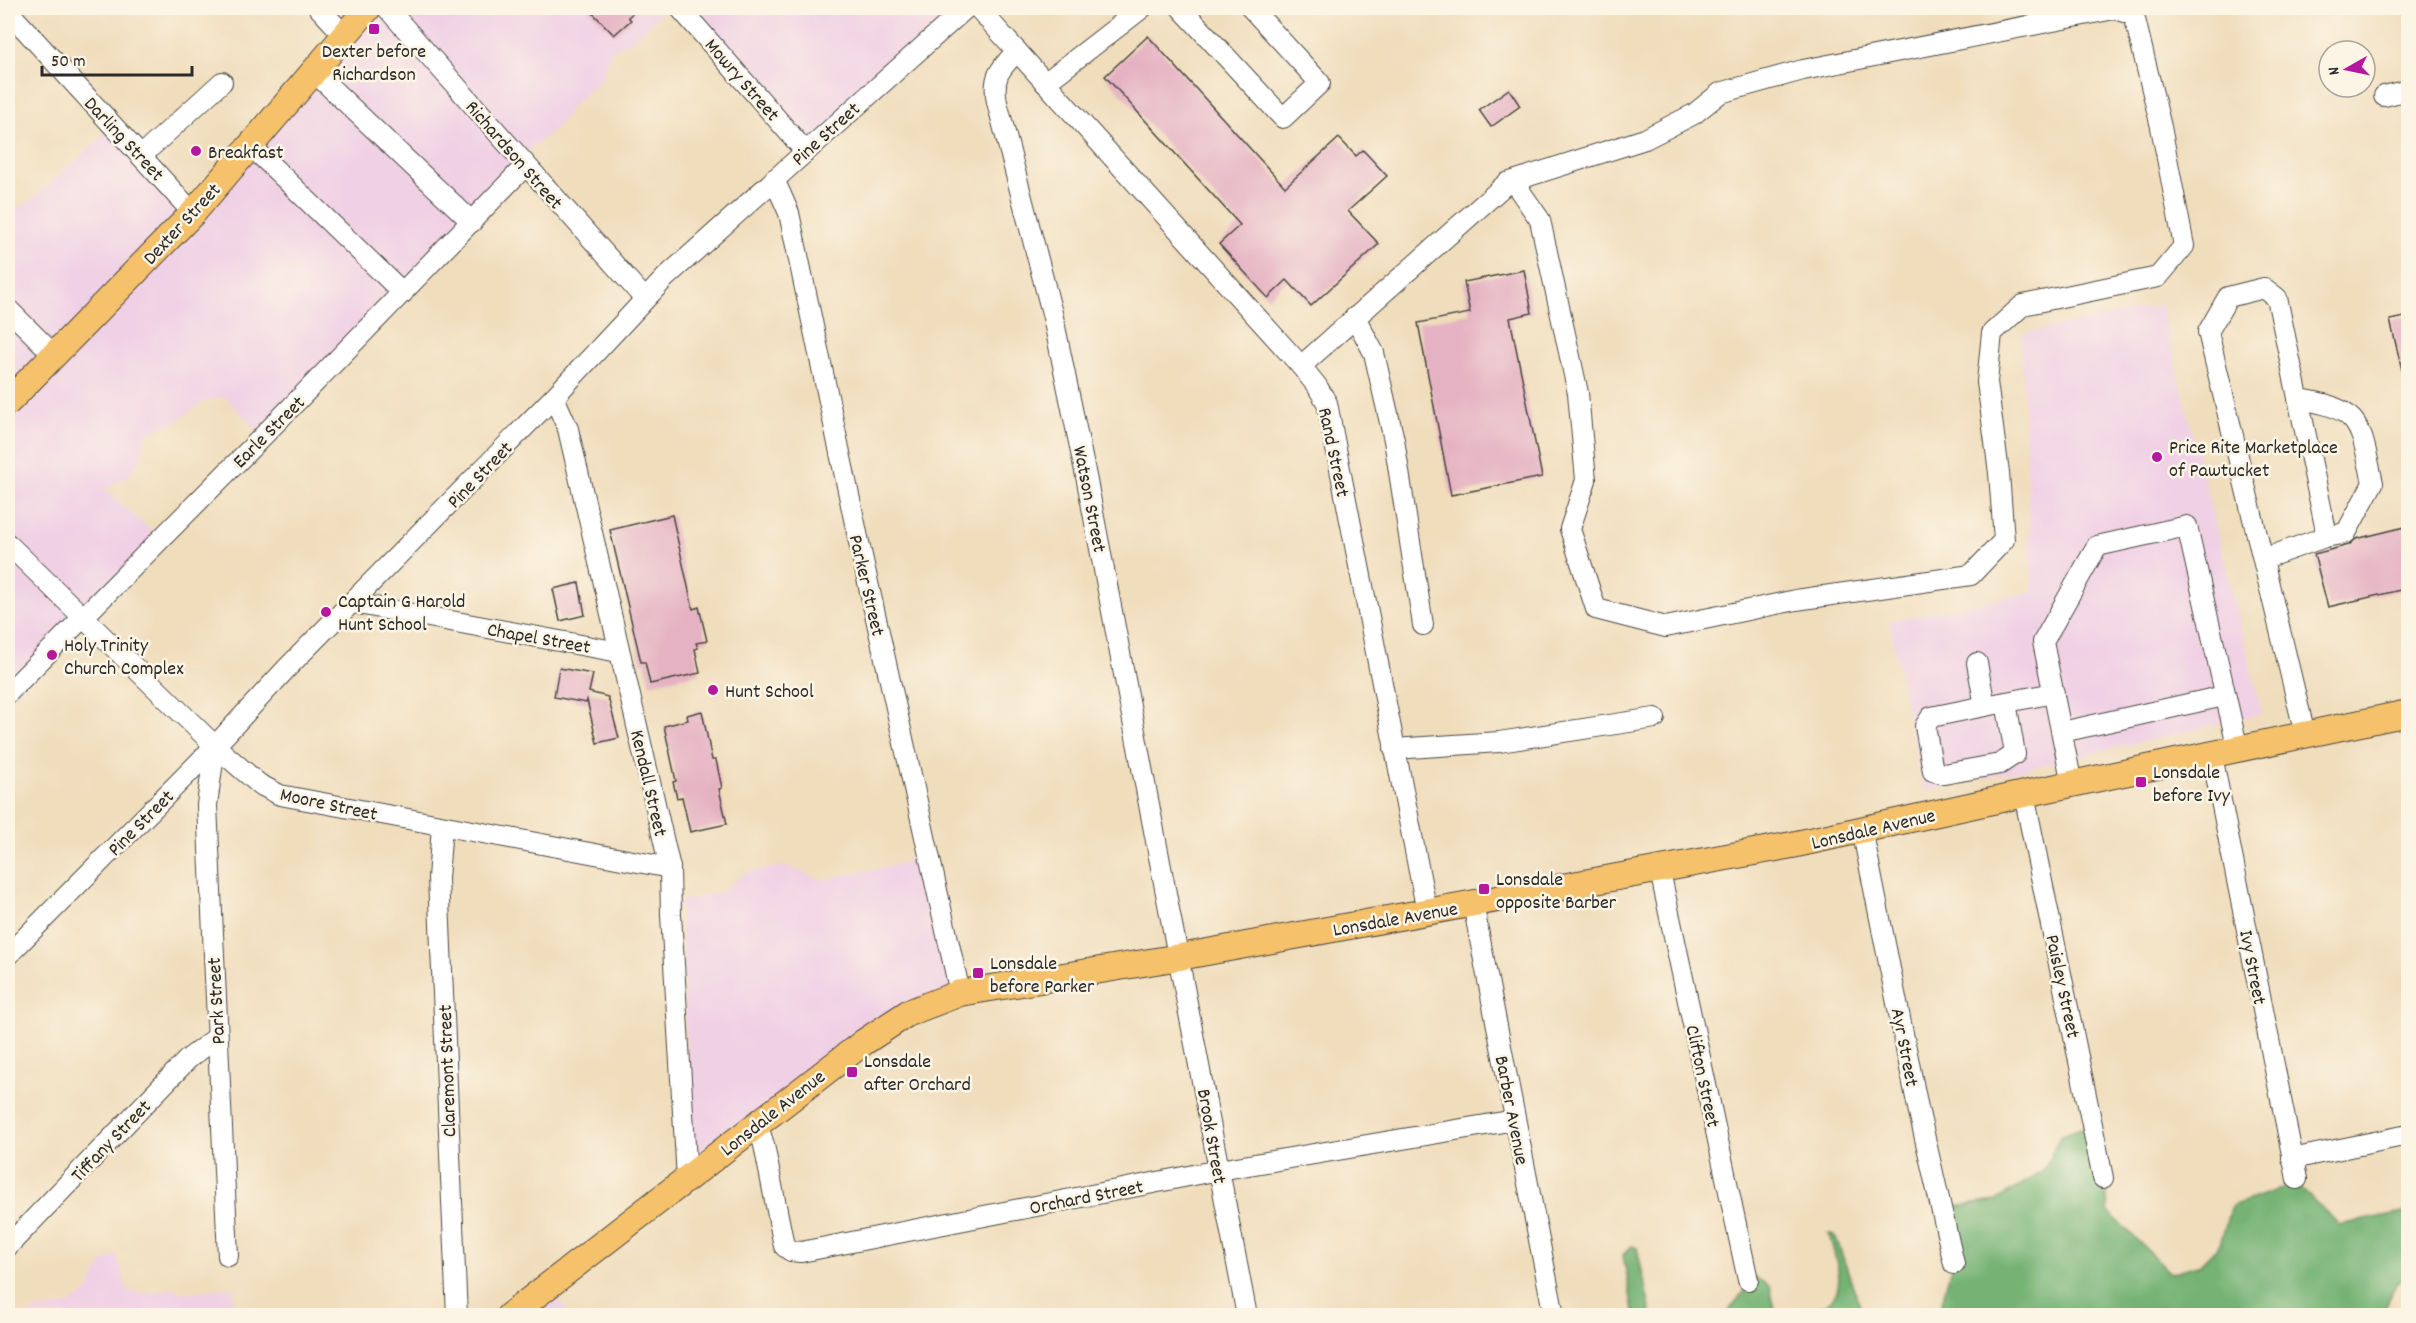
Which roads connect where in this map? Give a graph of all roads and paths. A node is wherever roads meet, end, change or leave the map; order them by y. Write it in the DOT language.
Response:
graph roads {
  1 [pos="319,8"];
  2 [pos="368,8"];
  3 [pos="387,8"];
  4 [pos="680,8"];
  5 [pos="966,8"];
  6 [pos="978,8"];
  7 [pos="1142,8"];
  8 [pos="1181,8"];
  9 [pos="1251,8"];
  10 [pos="8,11"];
  11 [pos="345,36"];
  12 [pos="1017,51"];
  13 [pos="314,72"];
  14 [pos="222,82"];
  15 [pos="1045,83"];
  16 [pos="2409,90"];
  17 [pos="2384,96"];
  18 [pos="250,146"];
  19 [pos="805,151"];
  20 [pos="141,156"];
  21 [pos="525,166"];
  22 [pos="774,179"];
  23 [pos="1513,181"];
  24 [pos="193,213"];
  25 [pos="472,222"];
  26 [pos="403,293"];
  27 [pos="644,298"];
  28 [pos="8,309"];
  29 [pos="1355,317"];
  30 [pos="54,355"];
  31 [pos="1301,366"];
  32 [pos="554,397"];
  33 [pos="2298,399"];
  34 [pos="8,402"];
  35 [pos="2325,537"];
  36 [pos="8,544"];
  37 [pos="2263,559"];
  38 [pos="353,603"];
  39 [pos="82,618"];
  40 [pos="1423,625"];
  41 [pos="619,652"];
  42 [pos="1977,663"];
  43 [pos="8,693"];
  44 [pos="2054,693"];
  45 [pos="2224,696"];
  46 [pos="2006,702"];
  47 [pos="1984,706"];
  48 [pos="2409,713"];
  49 [pos="1654,718"];
  50 [pos="2062,732"];
  51 [pos="2305,734"];
  52 [pos="215,746"];
  53 [pos="1394,749"];
  54 [pos="2238,750"];
  55 [pos="2212,756"];
  56 [pos="2072,784"];
  57 [pos="2025,794"];
  58 [pos="442,826"];
  59 [pos="1862,829"];
  60 [pos="670,868"];
  61 [pos="1660,871"];
  62 [pos="1473,904"];
  63 [pos="1427,912"];
  64 [pos="8,956"];
  65 [pos="1180,957"];
  66 [pos="960,993"];
  67 [pos="216,1038"];
  68 [pos="1515,1120"];
  69 [pos="757,1123"];
  70 [pos="2409,1135"];
  71 [pos="2292,1158"];
  72 [pos="1219,1170"];
  73 [pos="687,1178"];
  74 [pos="2103,1178"];
  75 [pos="2297,1179"];
  76 [pos="8,1246"];
  77 [pos="228,1256"];
  78 [pos="1954,1264"];
  79 [pos="1748,1280"];
  80 [pos="457,1316"];
  81 [pos="509,1316"];
  82 [pos="1247,1316"];
  83 [pos="1554,1316"];
  1 -- 11 [label="street"];
  2 -- 11 [label="main road, Dexter Street"];
  3 -- 21 [label="street, Richardson Street"];
  4 -- 19 [label="street, Mowry Street"];
  5 -- 19 [label="street, Pine Street"];
  6 -- 12 [label="street, Rand Street"];
  7 -- 15 [label="street"];
  8 -- 9 [label="street"];
  10 -- 20 [label="street, Darling Street"];
  11 -- 13 [label="main road, Dexter Street"];
  12 -- 15 [label="street, Rand Street"];
  12 -- 65 [label="street, Watson Street"];
  13 -- 18 [label="main road, Dexter Street"];
  13 -- 25 [label="street"];
  14 -- 20 [label="street"];
  15 -- 31 [label="street, Rand Street"];
  16 -- 17 [label="street"];
  18 -- 24 [label="main road, Dexter Street"];
  18 -- 26 [label="street"];
  19 -- 22 [label="street, Pine Street"];
  20 -- 24 [label="street, Darling Street"];
  21 -- 25 [label="street, Earle Street"];
  21 -- 27 [label="street, Richardson Street"];
  22 -- 27 [label="street, Pine Street"];
  22 -- 66 [label="street, Parker Street"];
  23 -- 23 [label="street"];
  23 -- 29 [label="street"];
  24 -- 30 [label="main road, Dexter Street"];
  25 -- 26 [label="street, Earle Street"];
  26 -- 39 [label="street, Earle Street"];
  27 -- 32 [label="street, Pine Street"];
  28 -- 30 [label="street"];
  29 -- 31 [label="street"];
  29 -- 40 [label="street"];
  30 -- 34 [label="main road, Dexter Street"];
  31 -- 53 [label="street, Rand Street"];
  32 -- 38 [label="street, Pine Street"];
  32 -- 41 [label="street, Kendall Street"];
  33 -- 35 [label="street"];
  33 -- 35 [label="street"];
  33 -- 37 [label="street"];
  35 -- 37 [label="street"];
  36 -- 39 [label="street, Moore Street"];
  37 -- 51 [label="street"];
  38 -- 41 [label="street, Chapel Street"];
  38 -- 52 [label="street, Pine Street"];
  39 -- 43 [label="street, Earle Street"];
  39 -- 52 [label="street, Moore Street"];
  41 -- 60 [label="street, Kendall Street"];
  42 -- 47 [label="street"];
  44 -- 45 [label="street"];
  44 -- 46 [label="street"];
  44 -- 50 [label="street"];
  45 -- 50 [label="street"];
  45 -- 54 [label="street"];
  46 -- 47 [label="street"];
  46 -- 47 [label="street"];
  48 -- 51 [label="main road, Lonsdale Avenue"];
  49 -- 53 [label="street"];
  50 -- 56 [label="street"];
  51 -- 54 [label="main road, Lonsdale Avenue"];
  52 -- 58 [label="street, Moore Street"];
  52 -- 64 [label="street, Pine Street"];
  52 -- 67 [label="street, Park Street"];
  53 -- 63 [label="street, Rand Street"];
  54 -- 55 [label="main road, Lonsdale Avenue"];
  55 -- 56 [label="main road, Lonsdale Avenue"];
  55 -- 71 [label="street, Ivy Street"];
  56 -- 57 [label="main road, Lonsdale Avenue"];
  57 -- 59 [label="main road, Lonsdale Avenue"];
  57 -- 74 [label="street, Paisley Street"];
  58 -- 60 [label="street, Moore Street"];
  58 -- 80 [label="street, Claremont Street"];
  59 -- 61 [label="main road, Lonsdale Avenue"];
  59 -- 78 [label="street, Ayr Street"];
  60 -- 73 [label="street, Kendall Street"];
  61 -- 62 [label="main road, Lonsdale Avenue"];
  61 -- 79 [label="street, Clifton Street"];
  62 -- 63 [label="main road, Lonsdale Avenue"];
  62 -- 68 [label="street, Barber Avenue"];
  63 -- 65 [label="main road, Lonsdale Avenue"];
  65 -- 66 [label="main road, Lonsdale Avenue"];
  65 -- 72 [label="street, Brook Street"];
  66 -- 69 [label="main road, Lonsdale Avenue"];
  67 -- 76 [label="street, Tiffany Street"];
  67 -- 77 [label="street, Park Street"];
  68 -- 72 [label="street, Orchard Street"];
  68 -- 83 [label="street, Barber Avenue"];
  69 -- 72 [label="street, Orchard Street"];
  69 -- 73 [label="main road, Lonsdale Avenue"];
  70 -- 71 [label="street"];
  71 -- 75 [label="street, Ivy Street"];
  72 -- 82 [label="street, Brook Street"];
  73 -- 81 [label="main road, Lonsdale Avenue"];
}
